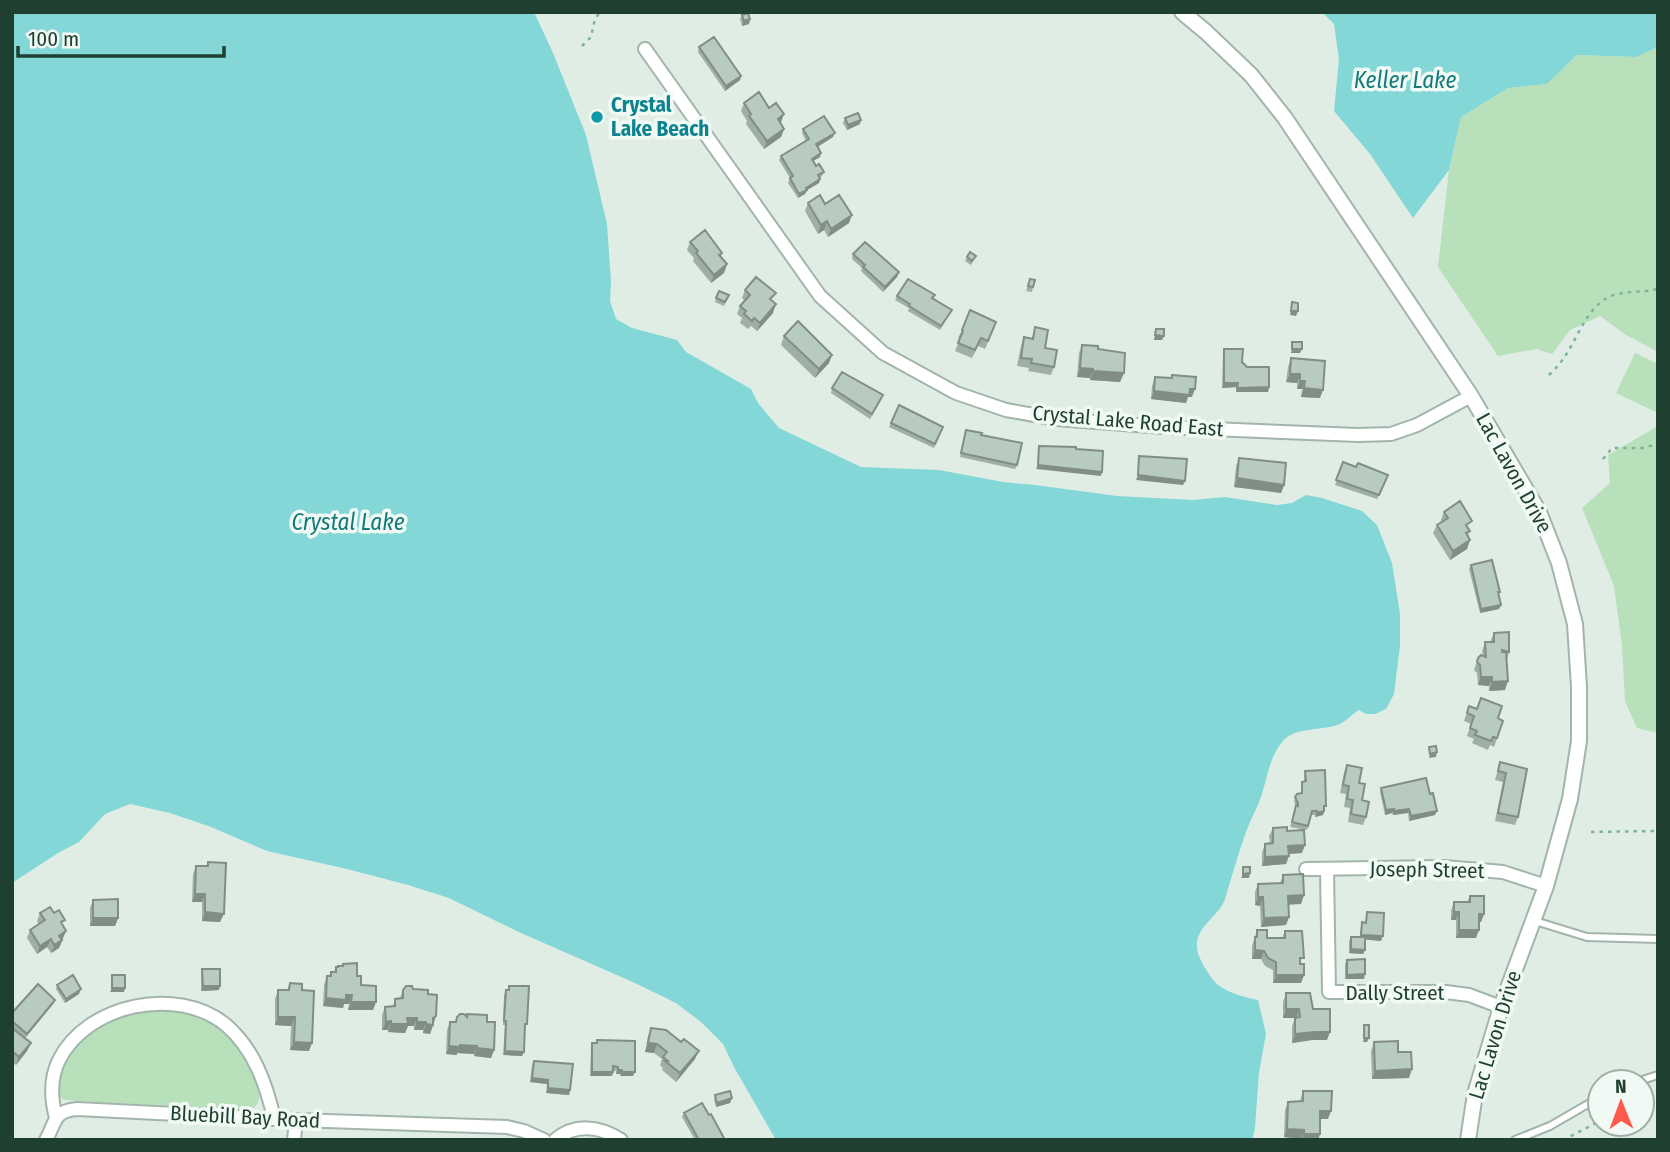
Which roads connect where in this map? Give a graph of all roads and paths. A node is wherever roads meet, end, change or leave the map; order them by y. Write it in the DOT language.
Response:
graph roads {
  1 [pos="600,12"];
  2 [pos="1182,12"];
  3 [pos="582,46"];
  4 [pos="645,49"];
  5 [pos="1658,289"];
  6 [pos="1549,375"];
  7 [pos="1471,396"];
  8 [pos="1658,444"];
  9 [pos="1603,458"];
  10 [pos="1658,831"];
  11 [pos="1591,832"];
  12 [pos="1306,869"];
  13 [pos="1327,869"];
  14 [pos="1546,886"];
  15 [pos="1533,921"];
  16 [pos="1658,939"];
  17 [pos="1501,1007"];
  18 [pos="1586,1105"];
  19 [pos="55,1118"];
  20 [pos="274,1118"];
  21 [pos="296,1120"];
  22 [pos="1586,1128"];
  23 [pos="46,1140"];
  24 [pos="295,1140"];
  25 [pos="544,1140"];
  26 [pos="555,1140"];
  27 [pos="621,1140"];
  28 [pos="1468,1140"];
  29 [pos="1515,1140"];
  30 [pos="1563,1140"];
  1 -- 3 [label="path"];
  2 -- 7 [label="street, Lac Lavon Drive"];
  4 -- 7 [label="street, Crystal Lake Road East"];
  5 -- 6 [label="path"];
  7 -- 14 [label="street, Lac Lavon Drive"];
  8 -- 9 [label="path"];
  10 -- 11 [label="path"];
  12 -- 13 [label="street, Joseph Street"];
  13 -- 14 [label="street, Joseph Street"];
  13 -- 17 [label="street, Dally Street"];
  14 -- 15 [label="street, Lac Lavon Drive"];
  15 -- 16 [label="lane"];
  15 -- 17 [label="street, Lac Lavon Drive"];
  17 -- 28 [label="street, Lac Lavon Drive"];
  18 -- 29 [label="lane"];
  19 -- 20 [label="street, Bluebill Bay Road"];
  19 -- 20 [label="street"];
  19 -- 23 [label="street"];
  20 -- 21 [label="street, Bluebill Bay Road"];
  21 -- 24 [label="street"];
  21 -- 25 [label="street, Bluebill Bay Road"];
  22 -- 30 [label="path"];
  26 -- 27 [label="street"];
}
